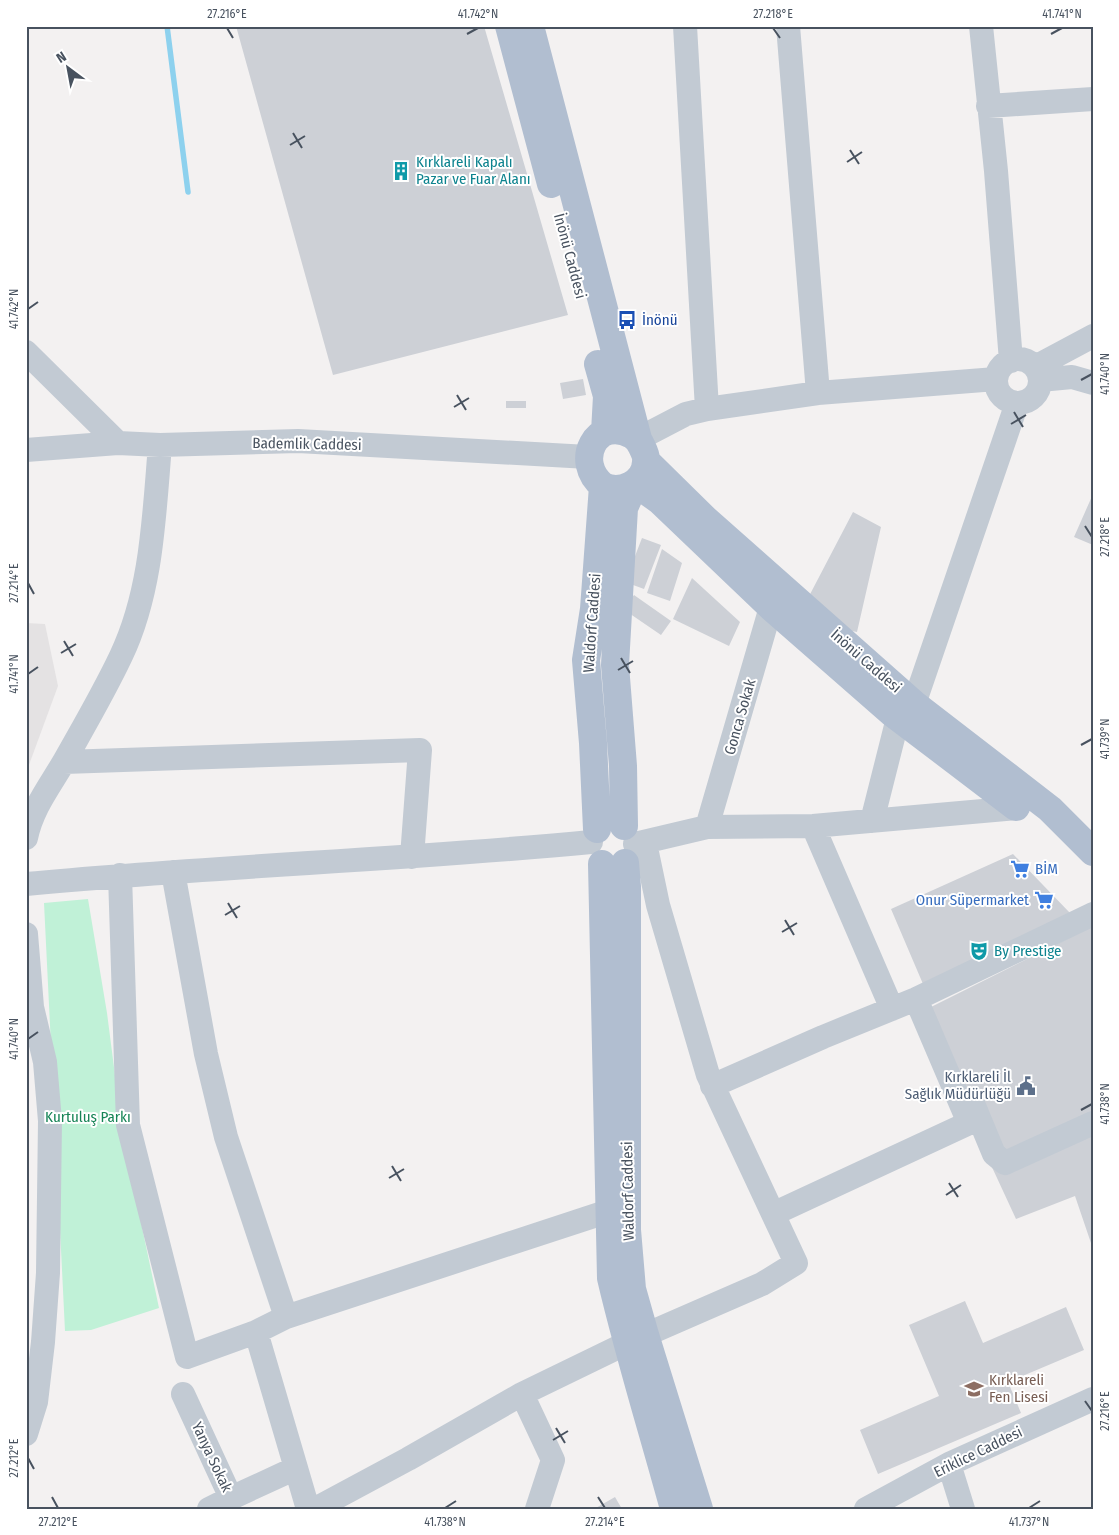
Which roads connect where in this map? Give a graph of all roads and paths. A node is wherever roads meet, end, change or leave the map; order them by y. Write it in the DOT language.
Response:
graph roads {
  1 [pos="509,26"];
  2 [pos="530,26"];
  3 [pos="685,26"];
  4 [pos="788,26"];
  5 [pos="981,26"];
  6 [pos="1093,99"];
  7 [pos="988,106"];
  8 [pos="1093,336"];
  9 [pos="26,352"];
  10 [pos="1011,361"];
  11 [pos="1037,374"];
  12 [pos="996,379"];
  13 [pos="1093,383"];
  14 [pos="818,393"];
  15 [pos="1017,403"];
  16 [pos="706,408"];
  17 [pos="605,432"];
  18 [pos="118,443"];
  19 [pos="160,445"];
  20 [pos="27,449"];
  21 [pos="640,461"];
  22 [pos="595,475"];
  23 [pos="771,607"];
  24 [pos="906,711"];
  25 [pos="64,762"];
  26 [pos="1017,808"];
  27 [pos="872,821"];
  28 [pos="814,826"];
  29 [pos="707,827"];
  30 [pos="26,838"];
  31 [pos="617,844"];
  32 [pos="1093,852"];
  33 [pos="412,857"];
  34 [pos="1093,858"];
  35 [pos="173,872"];
  36 [pos="120,875"];
  37 [pos="26,884"];
  38 [pos="1093,914"];
  39 [pos="26,934"];
  40 [pos="916,999"];
  41 [pos="29,1007"];
  42 [pos="892,1009"];
  43 [pos="942,1025"];
  44 [pos="712,1086"];
  45 [pos="1093,1123"];
  46 [pos="609,1211"];
  47 [pos="773,1214"];
  48 [pos="286,1317"];
  49 [pos="256,1332"];
  50 [pos="636,1339"];
  51 [pos="34,1343"];
  52 [pos="183,1394"];
  53 [pos="522,1394"];
  54 [pos="1093,1399"];
  55 [pos="26,1434"];
  56 [pos="949,1464"];
  57 [pos="296,1468"];
  58 [pos="231,1498"];
  59 [pos="209,1509"];
  60 [pos="308,1509"];
  61 [pos="315,1509"];
  62 [pos="537,1509"];
  63 [pos="674,1509"];
  64 [pos="699,1509"];
  65 [pos="866,1509"];
  66 [pos="963,1509"];
  1 -- 17 [label="main road, İnönü Caddesi"];
  2 -- 21 [label="main road, İnönü Caddesi"];
  3 -- 16 [label="street"];
  4 -- 14 [label="street"];
  5 -- 7 [label="street"];
  6 -- 7 [label="street"];
  7 -- 10 [label="street"];
  8 -- 11 [label="street"];
  9 -- 18 [label="street"];
  10 -- 11 [label="street"];
  10 -- 12 [label="street"];
  11 -- 13 [label="street"];
  11 -- 15 [label="street"];
  12 -- 14 [label="street"];
  12 -- 15 [label="street"];
  14 -- 16 [label="street"];
  15 -- 24 [label="street"];
  16 -- 21 [label="street"];
  17 -- 21 [label="main road"];
  17 -- 22 [label="main road"];
  18 -- 19 [label="street, Bademlik Caddesi"];
  18 -- 20 [label="street, Bademlik Caddesi"];
  19 -- 22 [label="street, Bademlik Caddesi"];
  19 -- 25 [label="street"];
  21 -- 22 [label="main road"];
  21 -- 23 [label="main road, İnönü Caddesi"];
  21 -- 24 [label="main road, İnönü Caddesi"];
  21 -- 31 [label="main road, Waldorf Caddesi"];
  22 -- 31 [label="main road, Waldorf Caddesi"];
  23 -- 24 [label="main road, İnönü Caddesi"];
  23 -- 29 [label="street, Gonca Sokak"];
  24 -- 26 [label="main road, İnönü Caddesi"];
  24 -- 27 [label="street"];
  24 -- 32 [label="main road, İnönü Caddesi"];
  25 -- 30 [label="street"];
  25 -- 33 [label="street"];
  26 -- 27 [label="street"];
  26 -- 34 [label="main road, İnönü Caddesi"];
  27 -- 28 [label="street"];
  28 -- 29 [label="street"];
  28 -- 42 [label="street"];
  29 -- 31 [label="street"];
  31 -- 33 [label="street"];
  31 -- 44 [label="street"];
  31 -- 46 [label="main road, Waldorf Caddesi"];
  31 -- 50 [label="main road, Waldorf Caddesi"];
  33 -- 35 [label="street"];
  35 -- 36 [label="street"];
  35 -- 48 [label="street"];
  36 -- 37 [label="street"];
  36 -- 49 [label="street"];
  38 -- 40 [label="street"];
  39 -- 41 [label="street"];
  40 -- 42 [label="street"];
  40 -- 47 [label="street"];
  41 -- 51 [label="street"];
  42 -- 44 [label="street"];
  43 -- 45 [label="street"];
  44 -- 47 [label="street"];
  46 -- 48 [label="street"];
  46 -- 50 [label="main road, Waldorf Caddesi"];
  47 -- 50 [label="street"];
  48 -- 49 [label="street"];
  49 -- 57 [label="street"];
  50 -- 53 [label="street"];
  50 -- 63 [label="main road, Waldorf Caddesi"];
  50 -- 64 [label="main road, Waldorf Caddesi"];
  51 -- 55 [label="street"];
  52 -- 58 [label="street, Yanya Sokak"];
  53 -- 61 [label="street"];
  53 -- 62 [label="street"];
  54 -- 56 [label="street, Eriklice Caddesi"];
  56 -- 65 [label="street, Eriklice Caddesi"];
  56 -- 66 [label="street"];
  57 -- 58 [label="street"];
  57 -- 60 [label="street"];
  58 -- 59 [label="street, Yanya Sokak"];
}
